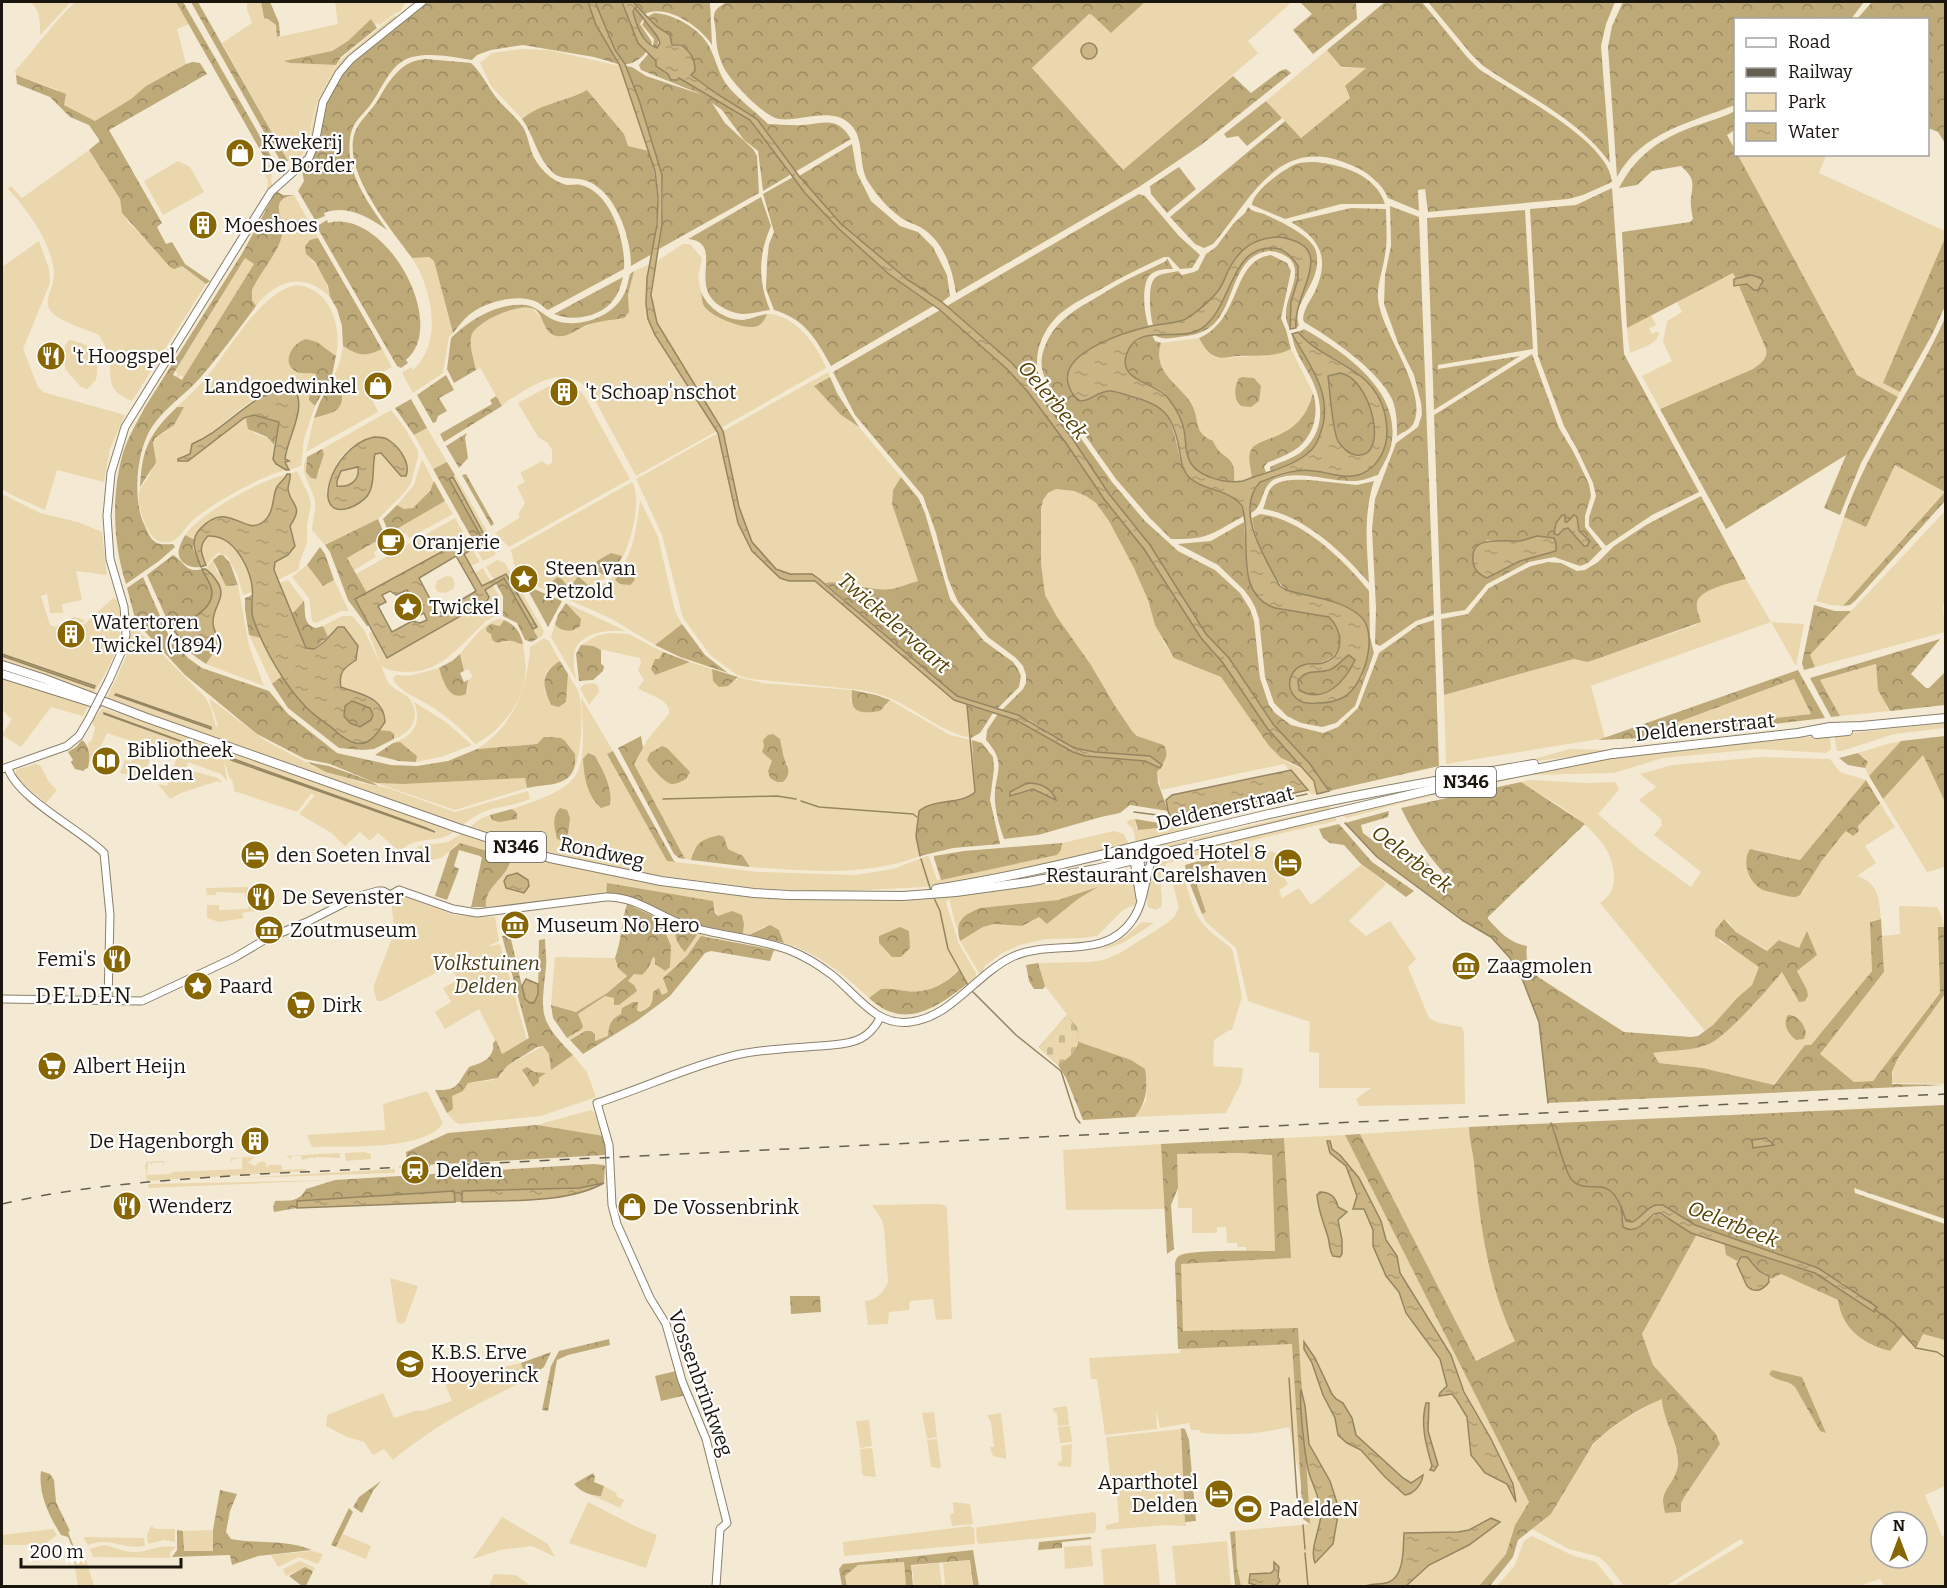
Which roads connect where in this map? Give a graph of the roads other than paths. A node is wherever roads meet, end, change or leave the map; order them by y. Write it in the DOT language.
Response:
graph roads {
  1 [pos="422,2"];
  2 [pos="2,665"];
  3 [pos="2,674"];
  4 [pos="147,718"];
  5 [pos="1946,718"];
  6 [pos="1616,753"];
  7 [pos="5,768"];
  8 [pos="1132,847"];
  9 [pos="1154,855"];
  10 [pos="1137,859"];
  11 [pos="1145,886"];
  12 [pos="999,887"];
  13 [pos="841,896"];
  14 [pos="1141,900"];
  15 [pos="2,999"];
  16 [pos="108,1001"];
  17 [pos="880,1018"];
  18 [pos="716,1587"];
  1 -- 7 [label="street, bridge"];
  2 -- 4 [label="main road, N346"];
  3 -- 4 [label="main road, N346"];
  4 -- 13 [label="main road, Rondweg / N346"];
  5 -- 6 [label="main road, Deldenerstraat / N346"];
  6 -- 8 [label="main road, Deldenerstraat / N346"];
  6 -- 9 [label="main road, Deldenerstraat / N346"];
  7 -- 16 [label="street"];
  8 -- 10 [label="street"];
  8 -- 13 [label="main road, Deldenerstraat / N346"];
  9 -- 10 [label="main road, Deldenerstraat / N346"];
  9 -- 11 [label="street"];
  10 -- 11 [label="street"];
  10 -- 12 [label="main road, Deldenerstraat / N346"];
  10 -- 14 [label="street"];
  11 -- 14 [label="street"];
  12 -- 13 [label="main road, Rondweg / N346"];
  14 -- 17 [label="street"];
  15 -- 16 [label="street"];
  16 -- 17 [label="street"];
  17 -- 18 [label="street, Vossenbrinkweg"];
}
